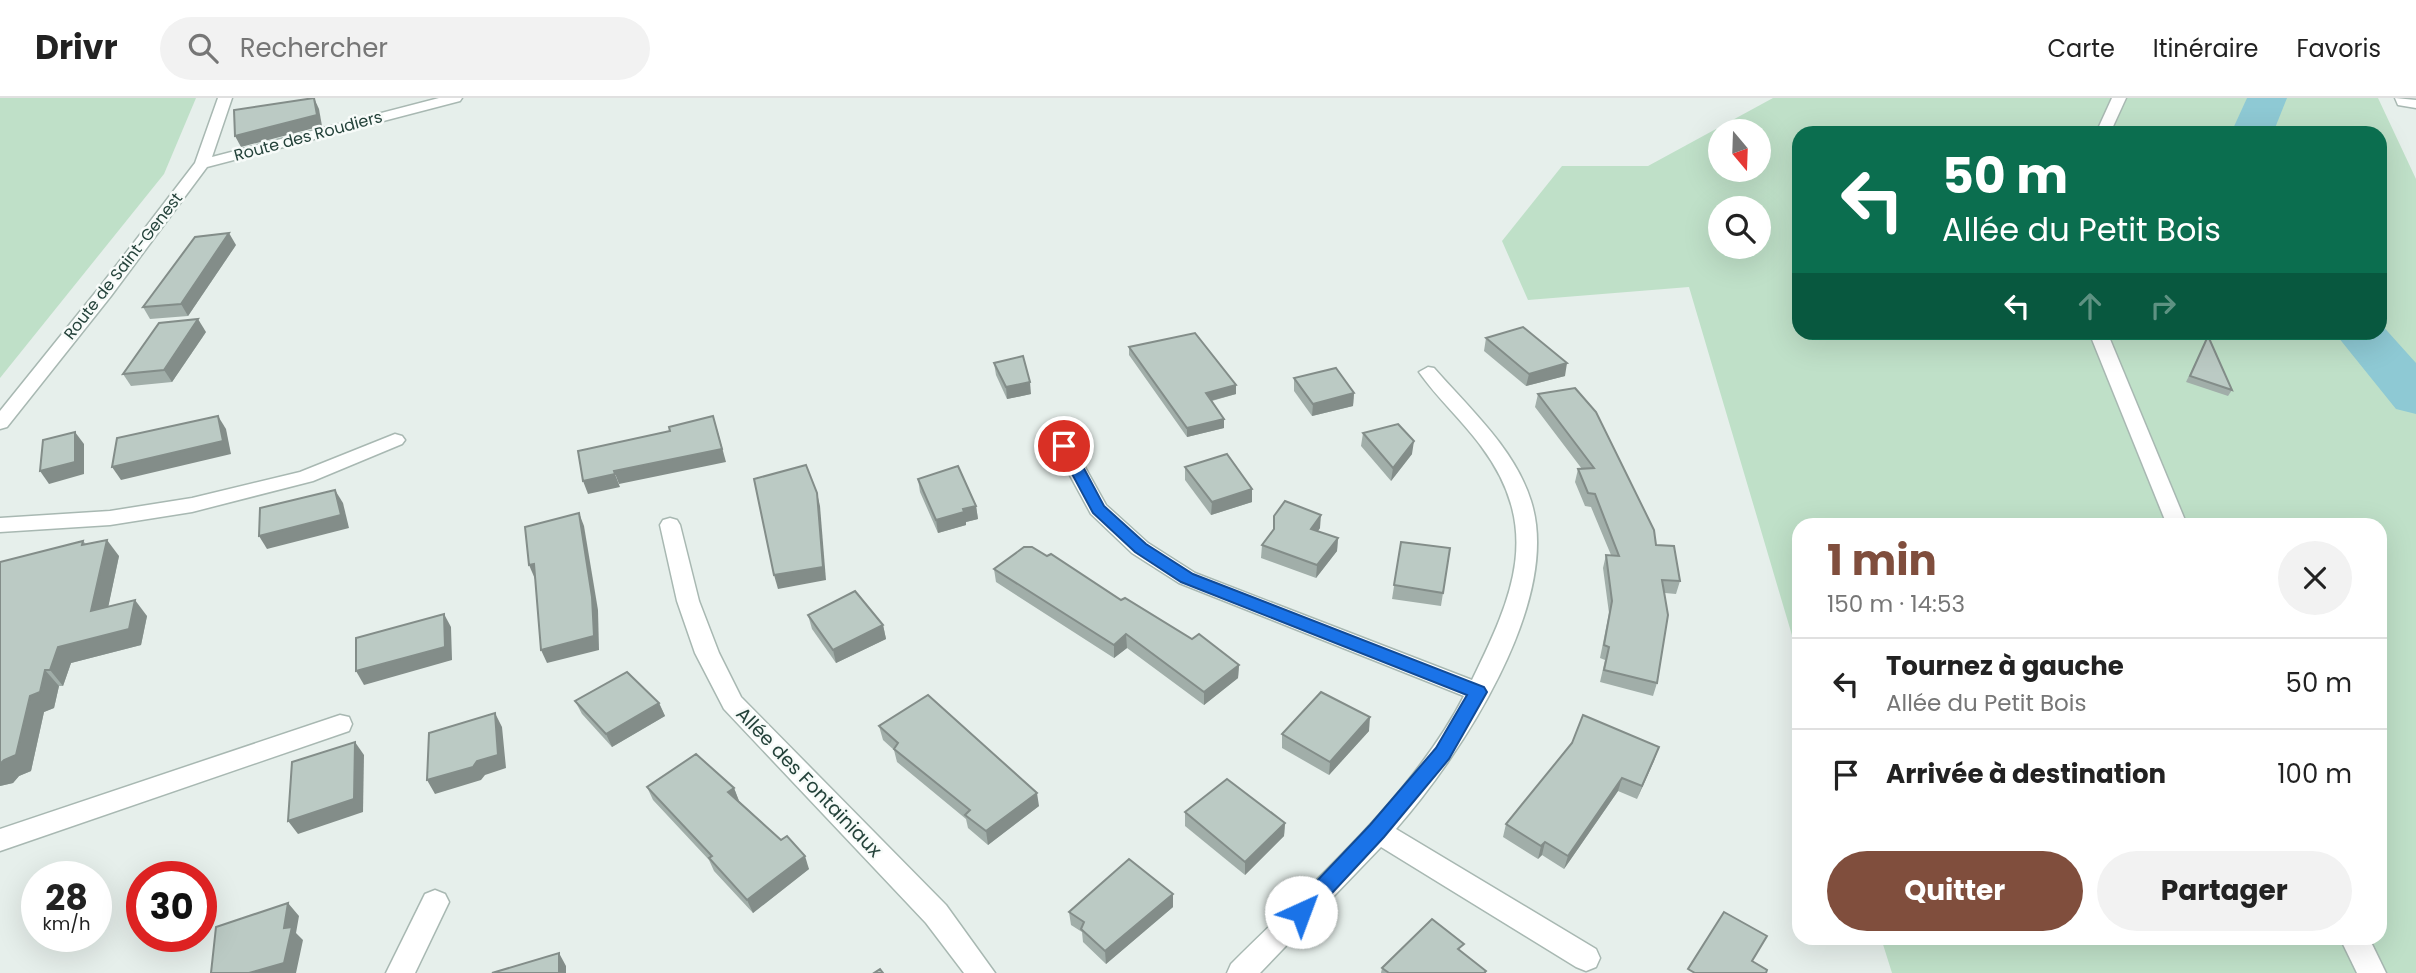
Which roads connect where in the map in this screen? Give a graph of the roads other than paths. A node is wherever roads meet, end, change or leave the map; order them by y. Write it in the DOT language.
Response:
graph roads {
  1 [pos="225,98"];
  2 [pos="455,98"];
  3 [pos="2119,98"];
  4 [pos="2402,98"];
  5 [pos="2416,104"];
  6 [pos="2106,126"];
  7 [pos="202,164"];
  8 [pos="2101,340"];
  9 [pos="1428,372"];
  10 [pos="0,423"];
  11 [pos="395,440"];
  12 [pos="1064,446"];
  13 [pos="2174,518"];
  14 [pos="0,525"];
  15 [pos="670,525"];
  16 [pos="1478,692"];
  17 [pos="340,724"];
  18 [pos="1377,831"];
  19 [pos="0,839"];
  20 [pos="435,902"];
  21 [pos="2358,945"];
  22 [pos="1586,958"];
  23 [pos="400,973"];
  24 [pos="981,973"];
  25 [pos="1241,973"];
  26 [pos="2372,973"];
  1 -- 7 [label="street, Route de Saint-Genest"];
  2 -- 7 [label="street, Route des Roudiers"];
  3 -- 6 [label="street"];
  4 -- 5 [label="street"];
  7 -- 10 [label="street, Route de Saint-Genest"];
  8 -- 13 [label="street"];
  9 -- 16 [label="street"];
  11 -- 14 [label="street"];
  12 -- 16 [label="street"];
  15 -- 24 [label="street, Allée des Fontainiaux"];
  16 -- 18 [label="street"];
  17 -- 19 [label="street"];
  18 -- 22 [label="street"];
  18 -- 25 [label="street"];
  20 -- 23 [label="street"];
  21 -- 26 [label="street"];
}
